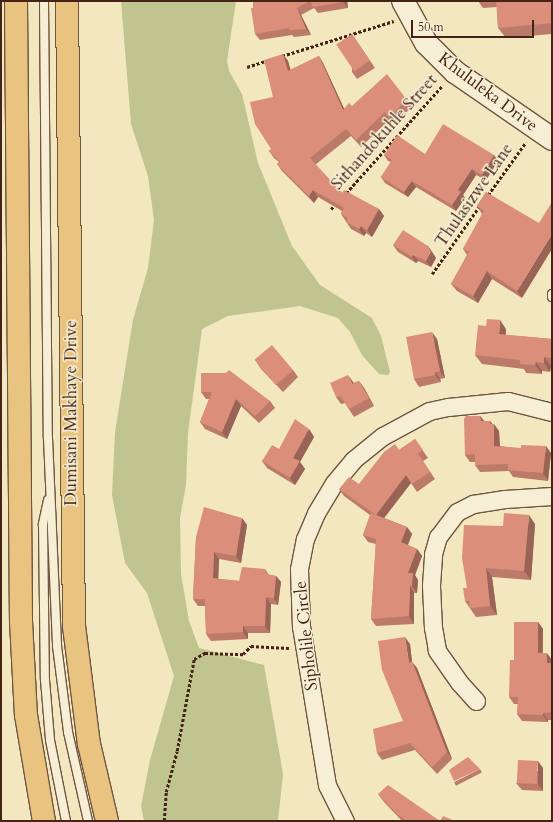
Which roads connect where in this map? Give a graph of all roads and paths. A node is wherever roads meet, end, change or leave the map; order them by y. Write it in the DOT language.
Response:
graph roads {
  1 [pos="16,1"];
  2 [pos="44,1"];
  3 [pos="67,1"];
  4 [pos="406,9"];
  5 [pos="277,58"];
  6 [pos="269,60"];
  7 [pos="247,67"];
  8 [pos="455,72"];
  9 [pos="544,134"];
  10 [pos="486,198"];
  11 [pos="481,205"];
  12 [pos="331,209"];
  13 [pos="432,274"];
  14 [pos="552,412"];
  15 [pos="49,494"];
  16 [pos="552,496"];
  17 [pos="305,649"];
  18 [pos="476,701"];
  19 [pos="44,821"];
  20 [pos="66,821"];
  21 [pos="88,821"];
  22 [pos="107,821"];
  23 [pos="164,821"];
  24 [pos="345,821"];
  1 -- 19 [label="main road"];
  2 -- 15 [label="lane"];
  3 -- 22 [label="main road, Dumisani Makhaye Drive"];
  4 -- 5 [label="path"];
  4 -- 8 [label="street, Khululeka Drive"];
  6 -- 7 [label="path"];
  8 -- 9 [label="street, Khululeka Drive"];
  8 -- 12 [label="path, Sithandokuhle Street"];
  9 -- 10 [label="path, Thulasizwe Lane"];
  11 -- 13 [label="path, Thulasizwe Lane"];
  14 -- 17 [label="street, Sipholile Circle"];
  15 -- 20 [label="lane"];
  15 -- 21 [label="lane"];
  16 -- 18 [label="street"];
  17 -- 23 [label="path"];
  17 -- 24 [label="street, Sipholile Circle"];
}
